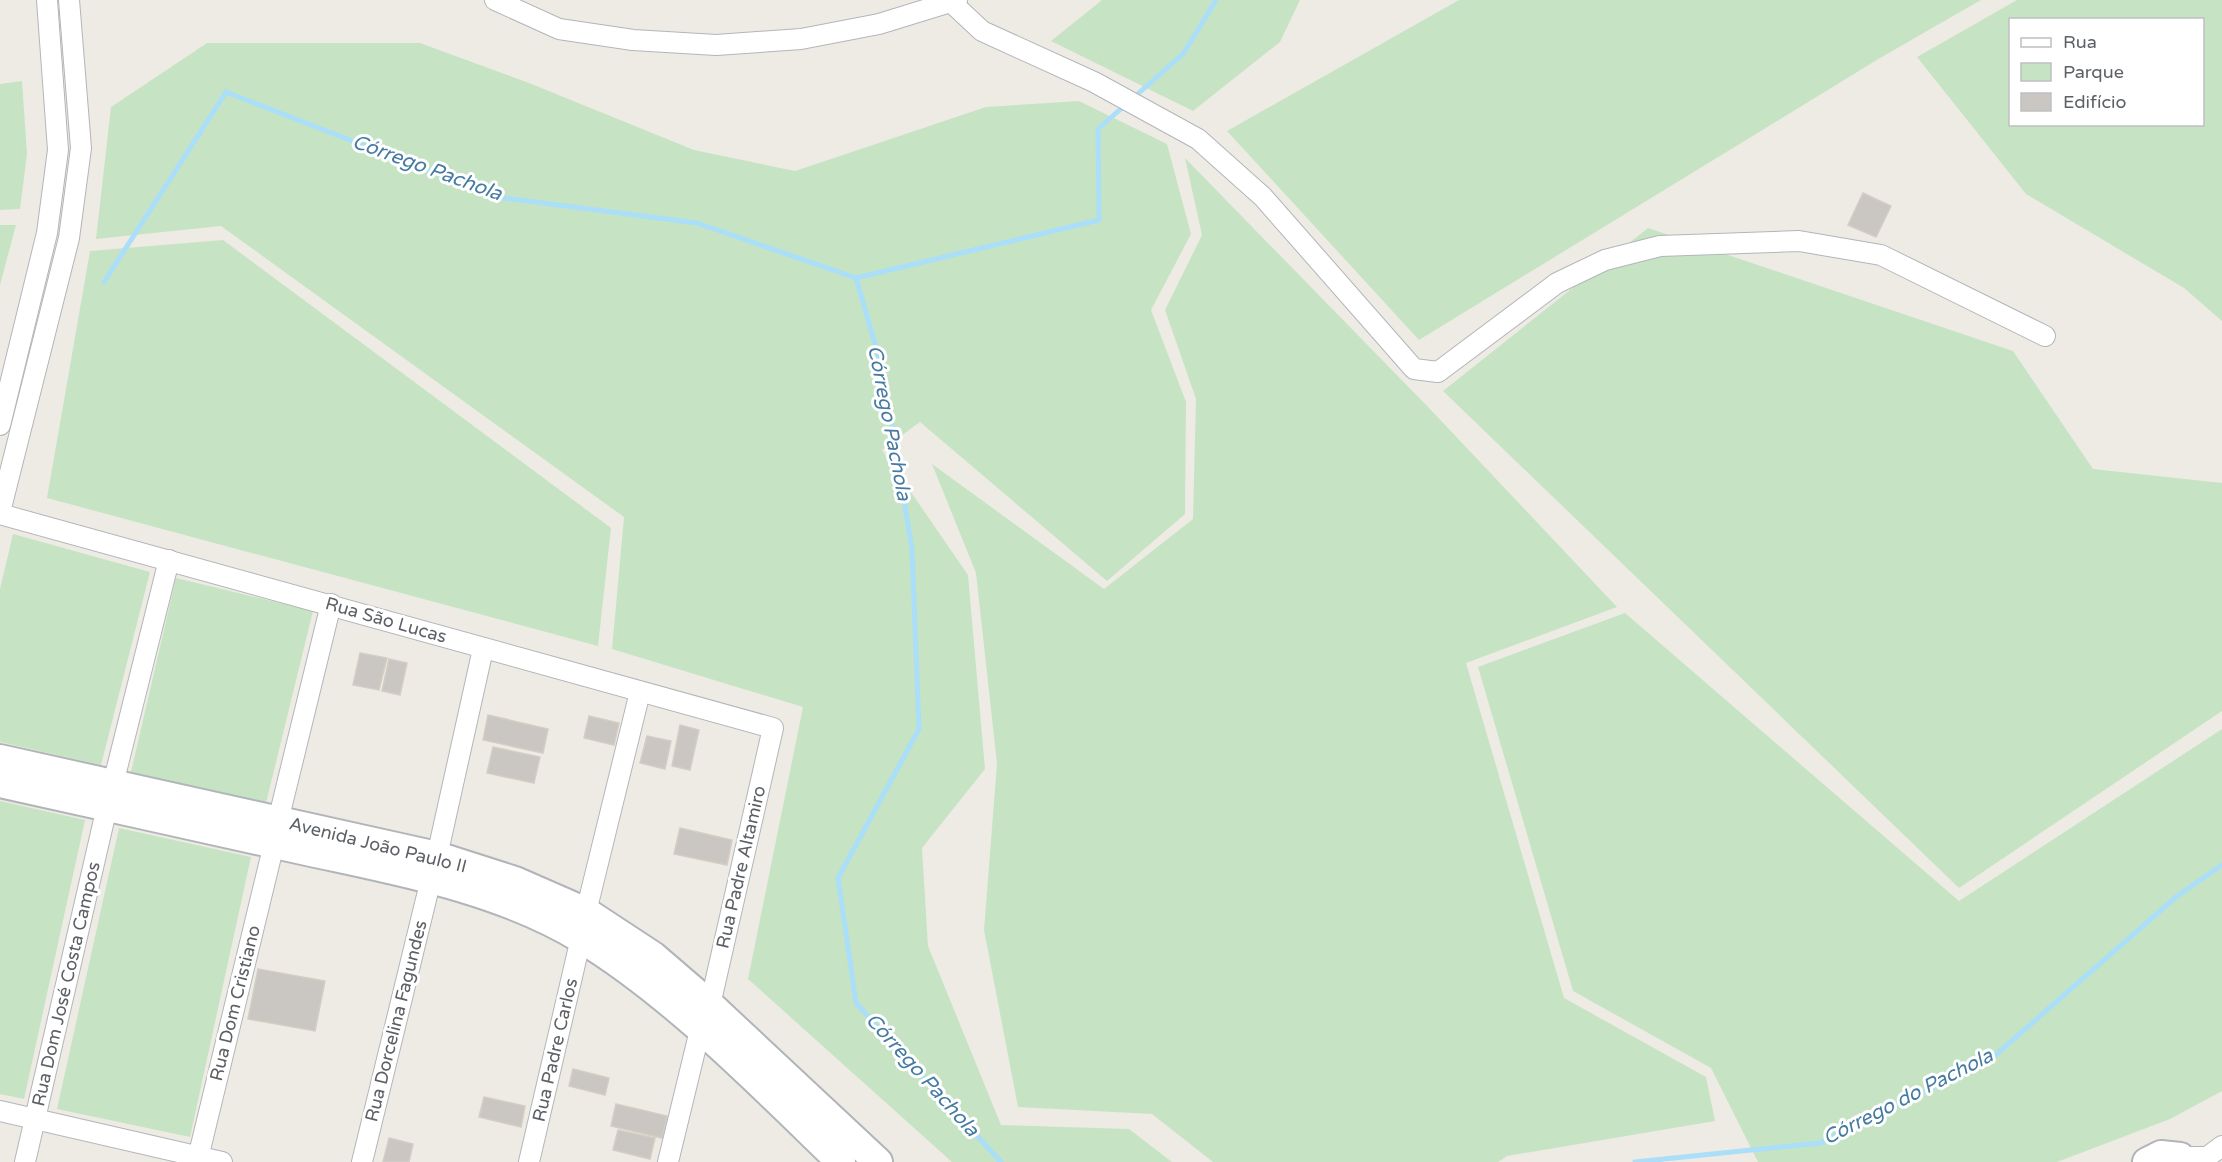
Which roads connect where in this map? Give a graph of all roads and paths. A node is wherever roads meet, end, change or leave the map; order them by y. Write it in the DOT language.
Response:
graph roads {
  1 [pos="47,0"];
  2 [pos="69,0"];
  3 [pos="495,0"];
  4 [pos="955,1"];
  5 [pos="2045,336"];
  6 [pos="0,425"];
  7 [pos="0,513"];
  8 [pos="169,560"];
  9 [pos="331,604"];
  10 [pos="483,649"];
  11 [pos="640,692"];
  12 [pos="772,728"];
  13 [pos="0,759"];
  14 [pos="0,783"];
  15 [pos="110,795"];
  16 [pos="276,832"];
  17 [pos="434,868"];
  18 [pos="584,925"];
  19 [pos="705,1018"];
  20 [pos="0,1111"];
  21 [pos="35,1119"];
  22 [pos="2222,1146"];
  23 [pos="817,1151"];
  24 [pos="197,1159"];
  25 [pos="2178,1159"];
  26 [pos="25,1162"];
  27 [pos="222,1162"];
  28 [pos="362,1162"];
  29 [pos="529,1162"];
  30 [pos="668,1162"];
  31 [pos="841,1162"];
  32 [pos="878,1162"];
  33 [pos="2147,1162"];
  1 -- 6 [label="street"];
  2 -- 7 [label="street"];
  3 -- 4 [label="street"];
  4 -- 5 [label="street"];
  7 -- 8 [label="street, Rua São Lucas"];
  8 -- 9 [label="street, Rua São Lucas"];
  8 -- 15 [label="street, Rua Dom José Costa Campos"];
  9 -- 10 [label="street, Rua São Lucas"];
  9 -- 16 [label="street, Rua Dom Cristiano"];
  10 -- 11 [label="street, Rua São Lucas"];
  10 -- 17 [label="street, Rua Dorcelina Fagundes"];
  11 -- 12 [label="street, Rua São Lucas"];
  11 -- 18 [label="street, Rua Padre Carlos"];
  12 -- 19 [label="street, Rua Padre Altamiro"];
  13 -- 15 [label="street, Avenida João Paulo II"];
  14 -- 15 [label="street, Avenida João Paulo II"];
  15 -- 16 [label="street, Avenida João Paulo II"];
  15 -- 21 [label="street, Rua Dom José Costa Campos"];
  16 -- 17 [label="street, Avenida João Paulo II"];
  16 -- 24 [label="street, Rua Dom Cristiano"];
  17 -- 18 [label="street, Avenida João Paulo II"];
  17 -- 28 [label="street, Rua Dorcelina Fagundes"];
  18 -- 19 [label="street, Avenida João Paulo II"];
  18 -- 29 [label="street, Rua Padre Carlos"];
  19 -- 23 [label="street, Avenida João Paulo II"];
  19 -- 30 [label="street, Rua Padre Altamiro"];
  19 -- 32 [label="street, Avenida João Paulo II"];
  20 -- 21 [label="street"];
  21 -- 24 [label="street"];
  21 -- 26 [label="street, Rua Dom José Costa Campos"];
  22 -- 25 [label="street"];
  23 -- 31 [label="street, Avenida João Paulo II"];
  24 -- 27 [label="street"];
  25 -- 33 [label="street"];
}
